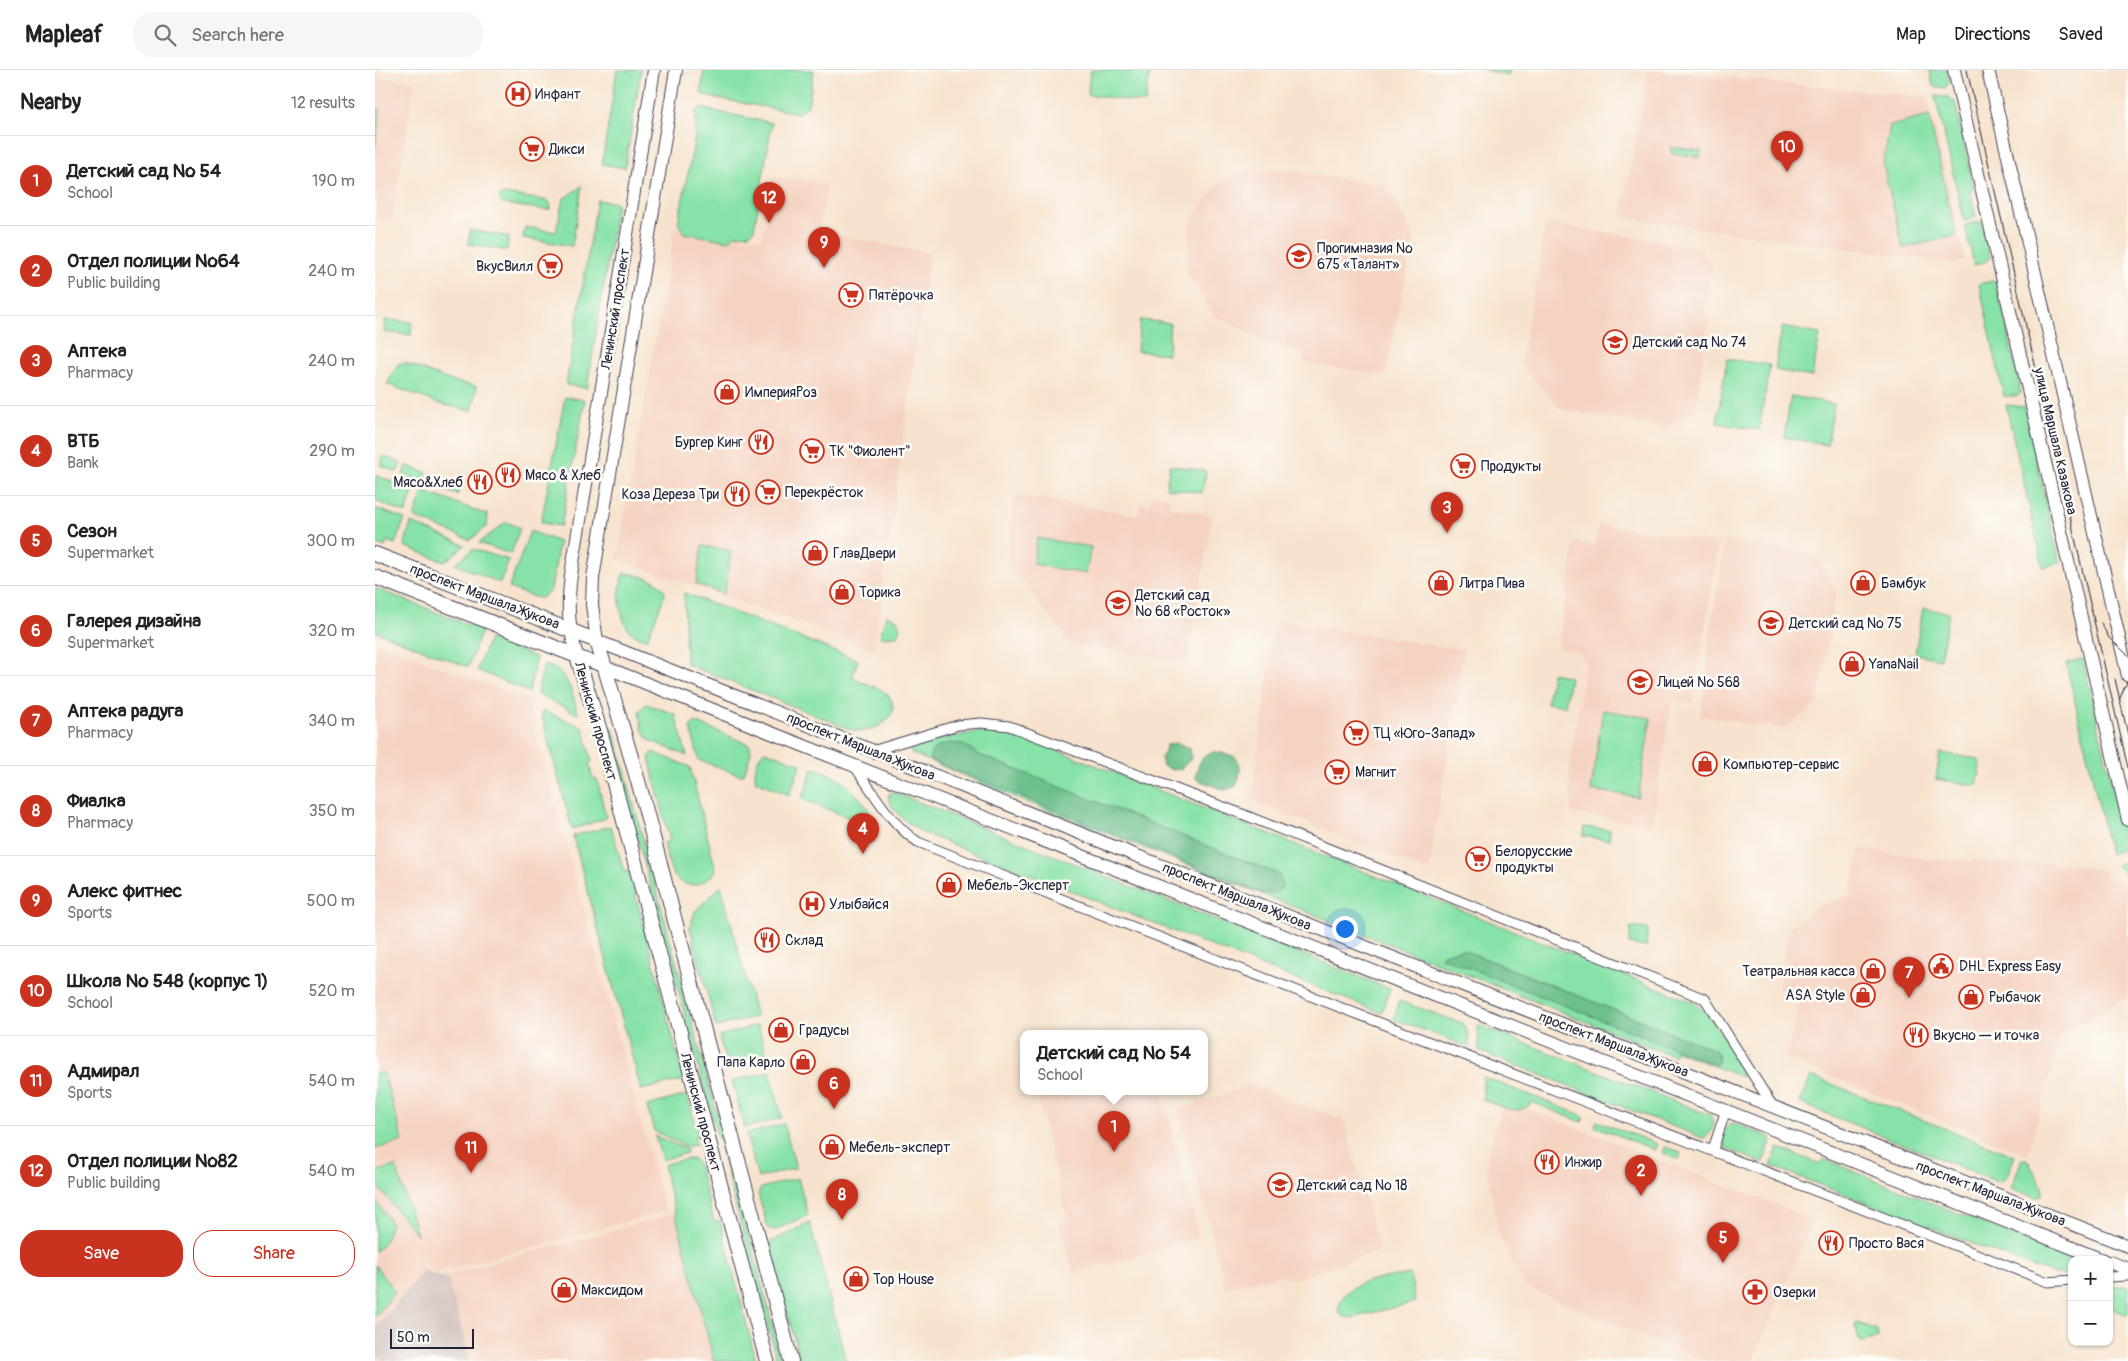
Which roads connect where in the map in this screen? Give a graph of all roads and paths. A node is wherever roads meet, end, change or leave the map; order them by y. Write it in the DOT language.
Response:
graph roads {
  1 [pos="654,70"];
  2 [pos="676,70"];
  3 [pos="1954,70"];
  4 [pos="1988,70"];
  5 [pos="375,554"];
  6 [pos="375,577"];
  7 [pos="569,629"];
  8 [pos="597,640"];
  9 [pos="577,656"];
  10 [pos="606,667"];
  11 [pos="2128,676"];
  12 [pos="872,751"];
  13 [pos="855,767"];
  14 [pos="2128,820"];
  15 [pos="1772,1106"];
  16 [pos="1727,1110"];
  17 [pos="1713,1149"];
  18 [pos="2128,1246"];
  19 [pos="2093,1256"];
  20 [pos="2113,1264"];
  21 [pos="2128,1270"];
  22 [pos="2128,1276"];
  23 [pos="2113,1277"];
  24 [pos="2068,1280"];
  25 [pos="767,1361"];
  26 [pos="791,1361"];
  1 -- 7 [label="main road, Ленинский проспект"];
  2 -- 8 [label="main road, Ленинский проспект"];
  3 -- 14 [label="main road, улица Маршала Казакова"];
  4 -- 11 [label="main road, улица Маршала Казакова"];
  5 -- 7 [label="main road, проспект Маршала Жукова"];
  6 -- 9 [label="main road, проспект Маршала Жукова"];
  7 -- 8 [label="main road, проспект Маршала Жукова"];
  7 -- 9 [label="main road, Ленинский проспект"];
  8 -- 10 [label="main road, Ленинский проспект"];
  8 -- 12 [label="main road, проспект Маршала Жукова"];
  9 -- 10 [label="main road, проспект Маршала Жукова"];
  9 -- 25 [label="main road, Ленинский проспект"];
  10 -- 13 [label="main road, проспект Маршала Жукова"];
  10 -- 26 [label="main road, Ленинский проспект"];
  12 -- 15 [label="main road, проспект Маршала Жукова"];
  12 -- 15 [label="street"];
  13 -- 16 [label="main road, проспект Маршала Жукова"];
  13 -- 17 [label="street"];
  15 -- 18 [label="main road, проспект Маршала Жукова"];
  16 -- 17 [label="street"];
  16 -- 19 [label="main road, проспект Маршала Жукова"];
  17 -- 24 [label="street"];
  20 -- 21 [label="main road"];
  22 -- 23 [label="street"];
}
